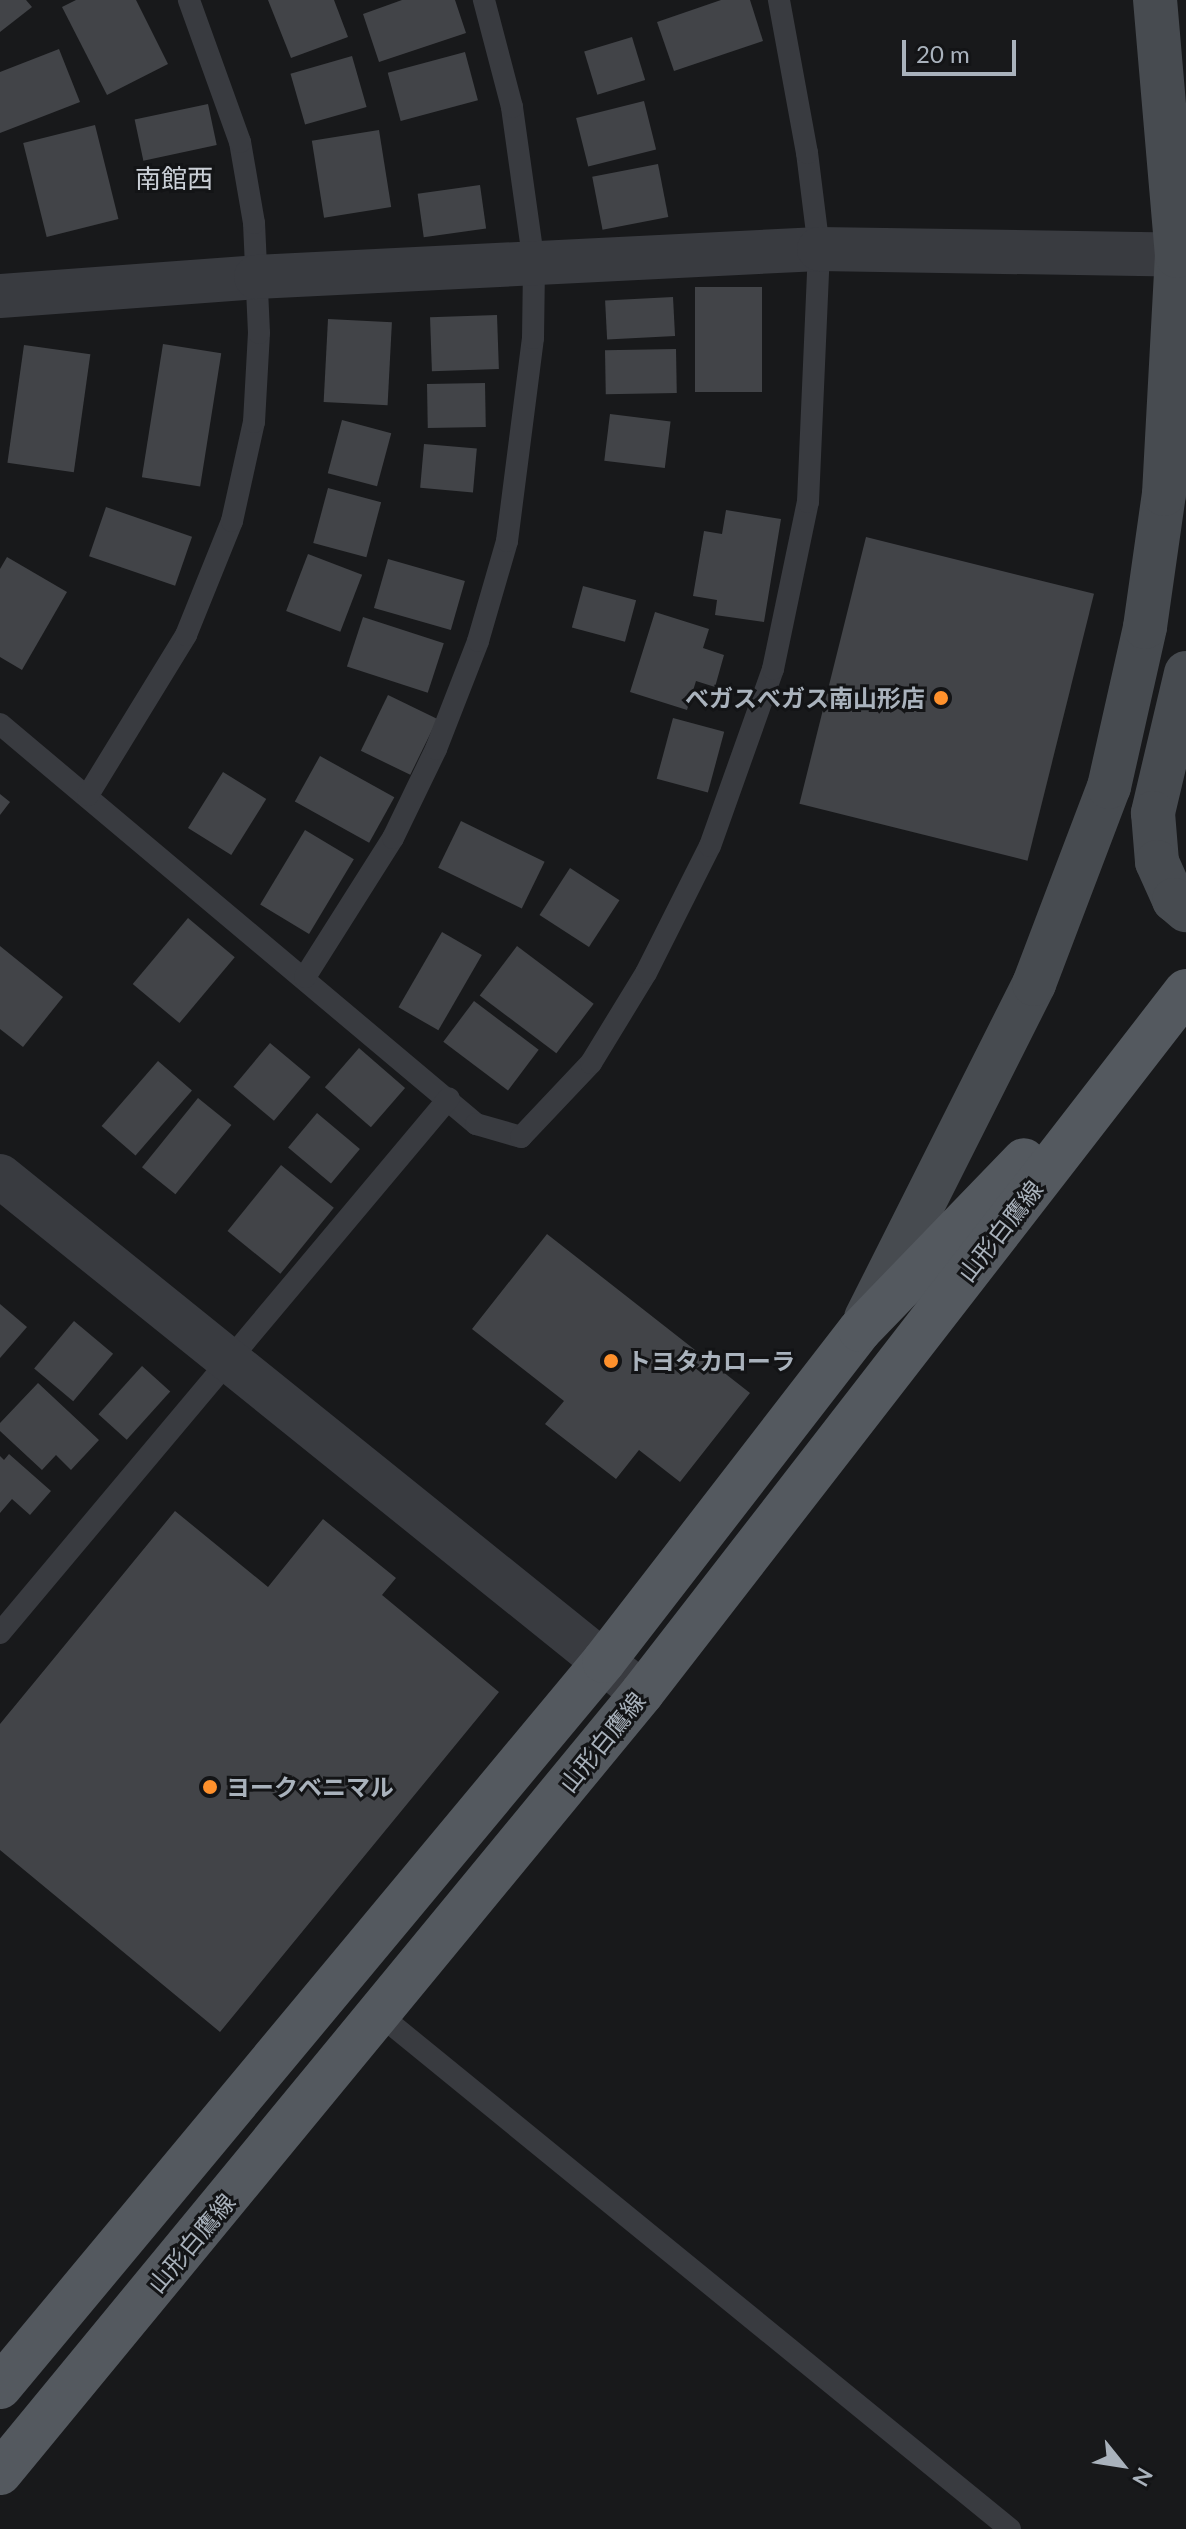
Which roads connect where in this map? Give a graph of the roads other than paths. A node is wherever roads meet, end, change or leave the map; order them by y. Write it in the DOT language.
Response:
graph roads {
  1 [pos="189,0"];
  2 [pos="484,0"];
  3 [pos="779,0"];
  4 [pos="1155,0"];
  5 [pos="819,249"];
  6 [pos="1182,255"];
  7 [pos="534,264"];
  8 [pos="256,277"];
  9 [pos="0,296"];
  10 [pos="1186,673"];
  11 [pos="0,724"];
  12 [pos="88,795"];
  13 [pos="1186,910"];
  14 [pos="305,977"];
  15 [pos="1185,993"];
  16 [pos="449,1098"];
  17 [pos="0,1176"];
  18 [pos="860,1330"];
  19 [pos="230,1361"];
  20 [pos="4,1619"];
  21 [pos="604,1661"];
  22 [pos="642,1693"];
  23 [pos="380,2015"];
  24 [pos="0,2387"];
  25 [pos="0,2473"];
  26 [pos="1010,2529"];
  1 -- 8 [label="lane"];
  2 -- 7 [label="lane"];
  3 -- 5 [label="lane"];
  4 -- 6 [label="street"];
  5 -- 6 [label="street"];
  5 -- 7 [label="street"];
  5 -- 16 [label="lane"];
  6 -- 18 [label="street"];
  7 -- 8 [label="street"];
  7 -- 14 [label="lane"];
  8 -- 9 [label="street"];
  8 -- 12 [label="lane"];
  10 -- 13 [label="street"];
  11 -- 12 [label="lane"];
  12 -- 14 [label="lane"];
  14 -- 16 [label="lane"];
  15 -- 18 [label="main road, 山形白鷹線"];
  15 -- 22 [label="main road, 山形白鷹線"];
  16 -- 19 [label="lane"];
  17 -- 19 [label="street"];
  18 -- 21 [label="main road, 山形白鷹線"];
  19 -- 20 [label="lane"];
  19 -- 21 [label="street"];
  21 -- 22 [label="street"];
  21 -- 24 [label="main road, 山形白鷹線"];
  22 -- 23 [label="main road, 山形白鷹線"];
  23 -- 25 [label="main road, 山形白鷹線"];
  23 -- 26 [label="lane"];
}
